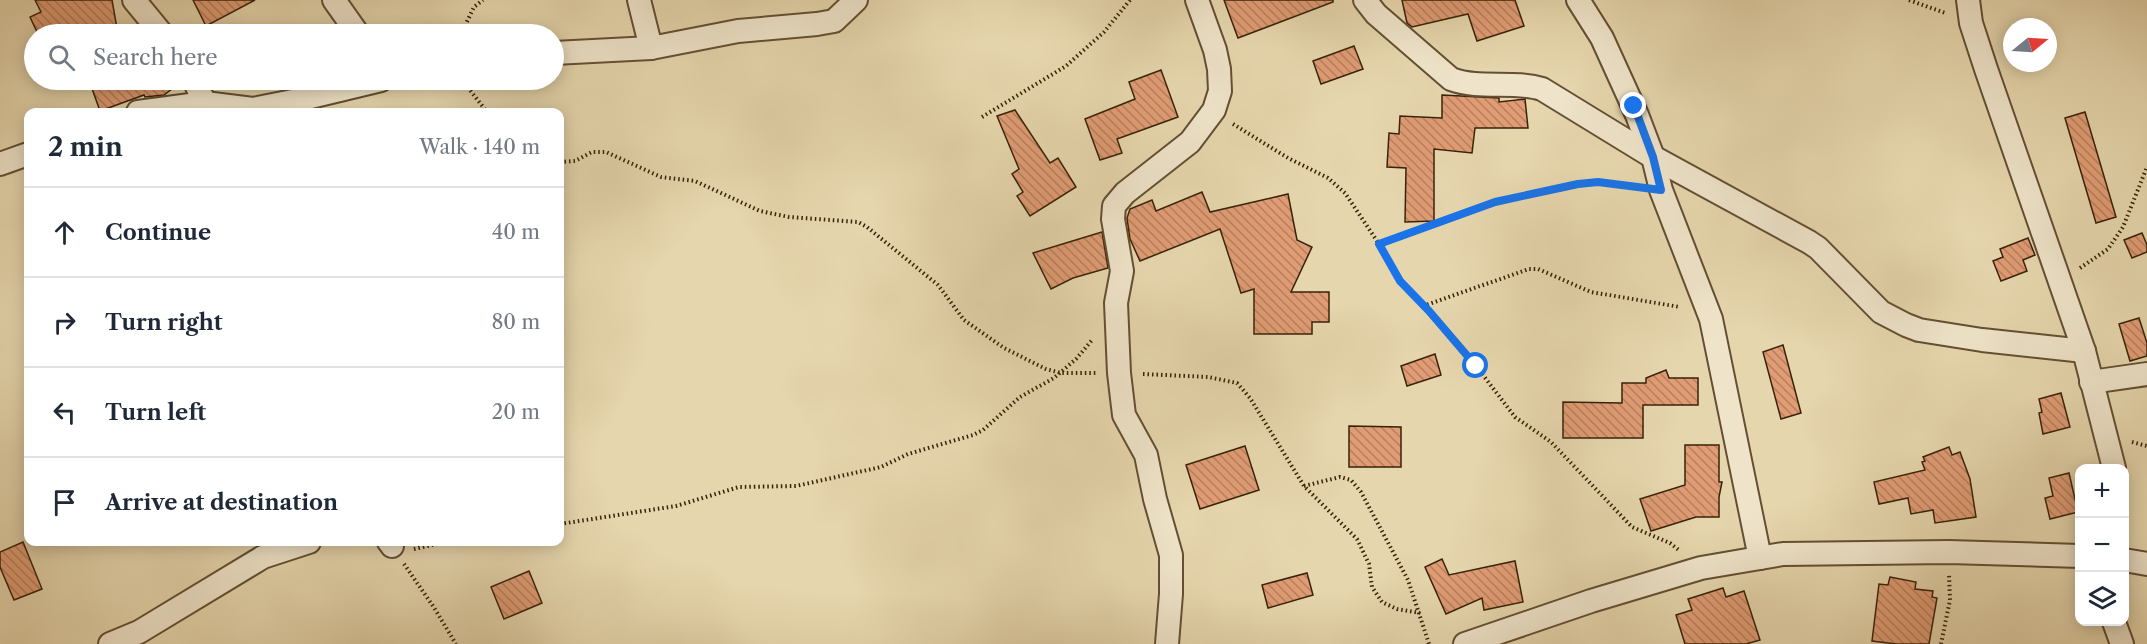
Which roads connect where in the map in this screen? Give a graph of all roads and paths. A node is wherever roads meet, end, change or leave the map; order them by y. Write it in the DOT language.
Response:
graph roads {
  1 [pos="134,0"];
  2 [pos="334,0"];
  3 [pos="483,0"];
  4 [pos="639,0"];
  5 [pos="856,0"];
  6 [pos="1130,0"];
  7 [pos="1197,0"];
  8 [pos="1365,0"];
  9 [pos="1578,0"];
  10 [pos="1909,0"];
  11 [pos="1968,0"];
  12 [pos="1971,23"];
  13 [pos="154,24"];
  14 [pos="351,24"];
  15 [pos="466,24"];
  16 [pos="651,48"];
  17 [pos="564,52"];
  18 [pos="199,90"];
  19 [pos="340,90"];
  20 [pos="470,90"];
  21 [pos="207,108"];
  22 [pos="258,108"];
  23 [pos="484,108"];
  24 [pos="1214,110"];
  25 [pos="982,117"];
  26 [pos="24,155"];
  27 [pos="1653,157"];
  28 [pos="564,162"];
  29 [pos="0,164"];
  30 [pos="2147,167"];
  31 [pos="1661,190"];
  32 [pos="1379,244"];
  33 [pos="2058,278"];
  34 [pos="1116,303"];
  35 [pos="1423,306"];
  36 [pos="1712,319"];
  37 [pos="2084,351"];
  38 [pos="1061,373"];
  39 [pos="1119,373"];
  40 [pos="2147,374"];
  41 [pos="2091,382"];
  42 [pos="2113,464"];
  43 [pos="1304,486"];
  44 [pos="564,523"];
  45 [pos="296,546"];
  46 [pos="392,546"];
  47 [pos="400,546"];
  48 [pos="428,546"];
  49 [pos="1949,552"];
  50 [pos="1760,558"];
  51 [pos="2075,558"];
  52 [pos="2129,561"];
  53 [pos="2147,564"];
  54 [pos="1701,568"];
  55 [pos="1420,613"];
  56 [pos="2116,626"];
  57 [pos="110,644"];
  58 [pos="456,644"];
  59 [pos="1167,644"];
  60 [pos="1429,644"];
  61 [pos="1465,644"];
  62 [pos="1941,644"];
  63 [pos="2122,644"];
  1 -- 13 [label="street"];
  2 -- 14 [label="street"];
  3 -- 15 [label="path"];
  4 -- 16 [label="street"];
  5 -- 16 [label="street"];
  6 -- 25 [label="path"];
  7 -- 24 [label="street"];
  8 -- 27 [label="street"];
  9 -- 27 [label="street"];
  10 -- 12 [label="path"];
  11 -- 12 [label="street"];
  12 -- 33 [label="street"];
  16 -- 17 [label="street"];
  18 -- 21 [label="street"];
  19 -- 22 [label="street"];
  20 -- 23 [label="path"];
  24 -- 32 [label="path"];
  24 -- 34 [label="street"];
  26 -- 29 [label="street"];
  27 -- 31 [label="street"];
  27 -- 37 [label="street"];
  28 -- 38 [label="path"];
  30 -- 33 [label="path"];
  31 -- 32 [label="path"];
  31 -- 36 [label="street"];
  32 -- 35 [label="path"];
  33 -- 37 [label="street"];
  34 -- 38 [label="path"];
  34 -- 39 [label="street"];
  35 -- 36 [label="path"];
  35 -- 54 [label="path"];
  36 -- 50 [label="street"];
  37 -- 41 [label="street"];
  38 -- 39 [label="path"];
  38 -- 44 [label="path"];
  39 -- 43 [label="path"];
  39 -- 59 [label="street"];
  40 -- 41 [label="street"];
  41 -- 42 [label="street"];
  43 -- 55 [label="path"];
  43 -- 55 [label="path"];
  45 -- 57 [label="street"];
  46 -- 58 [label="path"];
  47 -- 48 [label="path"];
  49 -- 50 [label="street"];
  49 -- 51 [label="street"];
  49 -- 62 [label="path"];
  50 -- 54 [label="street"];
  52 -- 53 [label="street"];
  54 -- 61 [label="street"];
  55 -- 60 [label="path"];
  56 -- 63 [label="street"];
}
